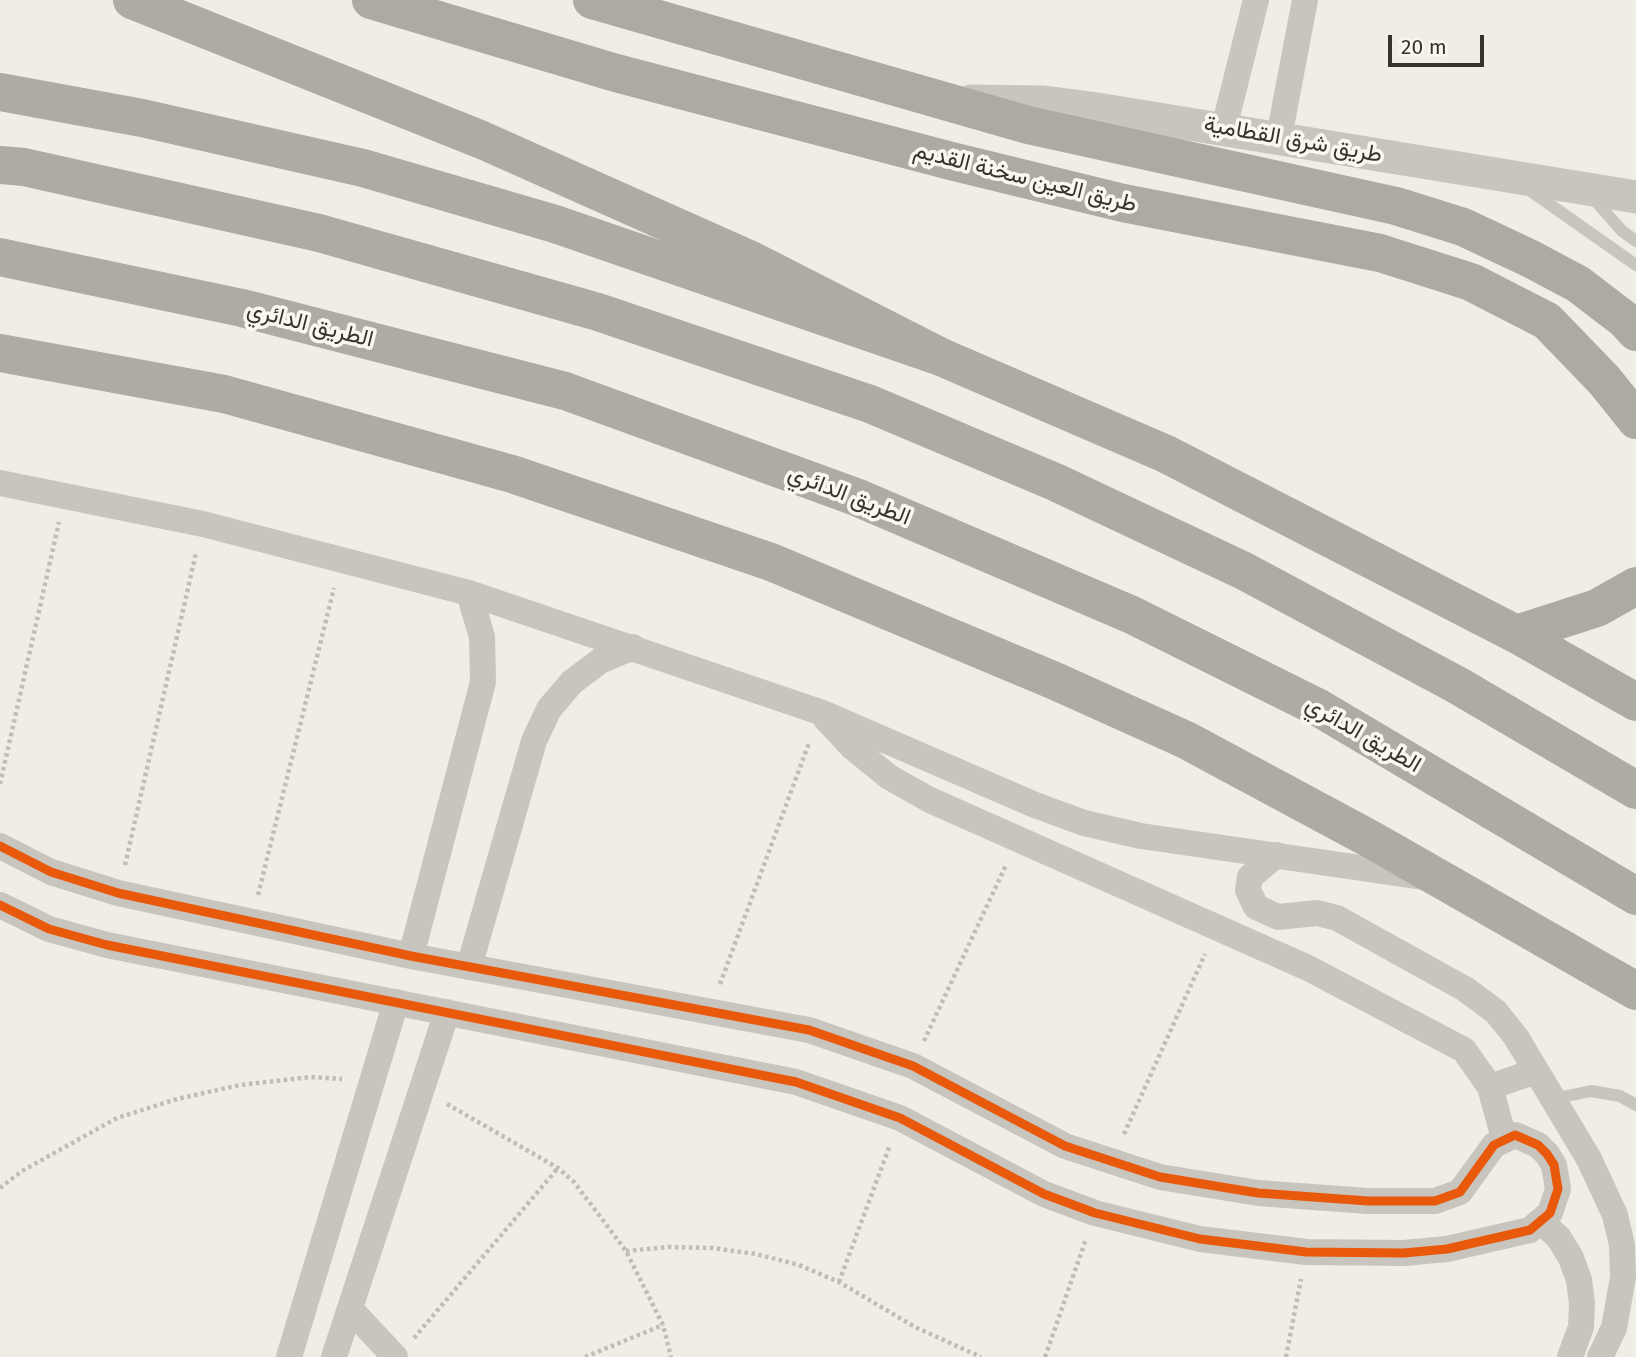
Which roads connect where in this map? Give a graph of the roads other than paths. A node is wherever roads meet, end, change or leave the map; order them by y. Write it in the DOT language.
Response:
graph roads {
  1 [pos="132,0"];
  2 [pos="371,0"];
  3 [pos="592,0"];
  4 [pos="1256,0"];
  5 [pos="1305,0"];
  6 [pos="0,92"];
  7 [pos="947,102"];
  8 [pos="1224,128"];
  9 [pos="1279,137"];
  10 [pos="0,165"];
  11 [pos="1508,177"];
  12 [pos="1587,189"];
  13 [pos="1636,197"];
  14 [pos="1636,241"];
  15 [pos="0,257"];
  16 [pos="1636,265"];
  17 [pos="1636,332"];
  18 [pos="0,353"];
  19 [pos="941,357"];
  20 [pos="1636,420"];
  21 [pos="0,483"];
  22 [pos="1636,586"];
  23 [pos="469,593"];
  24 [pos="1516,634"];
  25 [pos="633,647"];
  26 [pos="1636,702"];
  27 [pos="820,712"];
  28 [pos="1636,790"];
  29 [pos="0,846"];
  30 [pos="1276,855"];
  31 [pos="1442,880"];
  32 [pos="1636,896"];
  33 [pos="0,905"];
  34 [pos="411,956"];
  35 [pos="470,967"];
  36 [pos="1636,991"];
  37 [pos="396,1002"];
  38 [pos="447,1012"];
  39 [pos="1536,1071"];
  40 [pos="1490,1087"];
  41 [pos="1553,1099"];
  42 [pos="1636,1105"];
  43 [pos="1504,1138"];
  44 [pos="1542,1222"];
  45 [pos="1629,1288"];
  46 [pos="351,1310"];
  47 [pos="401,1352"];
  48 [pos="289,1357"];
  49 [pos="334,1357"];
  50 [pos="1570,1357"];
  51 [pos="1600,1357"];
  1 -- 19 [label="highway"];
  2 -- 20 [label="main road, طريق العين سخنة القديم"];
  3 -- 7 [label="main road"];
  4 -- 8 [label="street"];
  5 -- 9 [label="street"];
  6 -- 19 [label="highway"];
  7 -- 8 [label="street, طريق شرق القطامية"];
  7 -- 17 [label="main road"];
  8 -- 9 [label="street, طريق شرق القطامية"];
  9 -- 11 [label="street, طريق شرق القطامية"];
  10 -- 28 [label="highway"];
  11 -- 12 [label="street, طريق شرق القطامية"];
  11 -- 16 [label="lane"];
  12 -- 13 [label="street, طريق شرق القطامية"];
  12 -- 14 [label="lane"];
  15 -- 32 [label="highway, الطريق الدائري"];
  18 -- 31 [label="highway"];
  19 -- 24 [label="highway"];
  21 -- 23 [label="street"];
  22 -- 24 [label="main road"];
  23 -- 25 [label="street"];
  23 -- 34 [label="street"];
  24 -- 26 [label="highway"];
  25 -- 27 [label="street"];
  25 -- 35 [label="street"];
  27 -- 30 [label="street"];
  27 -- 40 [label="street"];
  29 -- 34 [label="street"];
  30 -- 31 [label="street"];
  30 -- 39 [label="street"];
  31 -- 36 [label="highway"];
  33 -- 37 [label="street"];
  34 -- 35 [label="street"];
  35 -- 43 [label="street"];
  37 -- 38 [label="street"];
  37 -- 48 [label="street"];
  38 -- 44 [label="street"];
  38 -- 46 [label="street"];
  39 -- 40 [label="street"];
  39 -- 41 [label="street"];
  40 -- 43 [label="street"];
  41 -- 42 [label="lane"];
  41 -- 45 [label="street"];
  43 -- 44 [label="street"];
  44 -- 50 [label="street"];
  45 -- 51 [label="street"];
  46 -- 47 [label="street"];
  46 -- 49 [label="street"];
}
